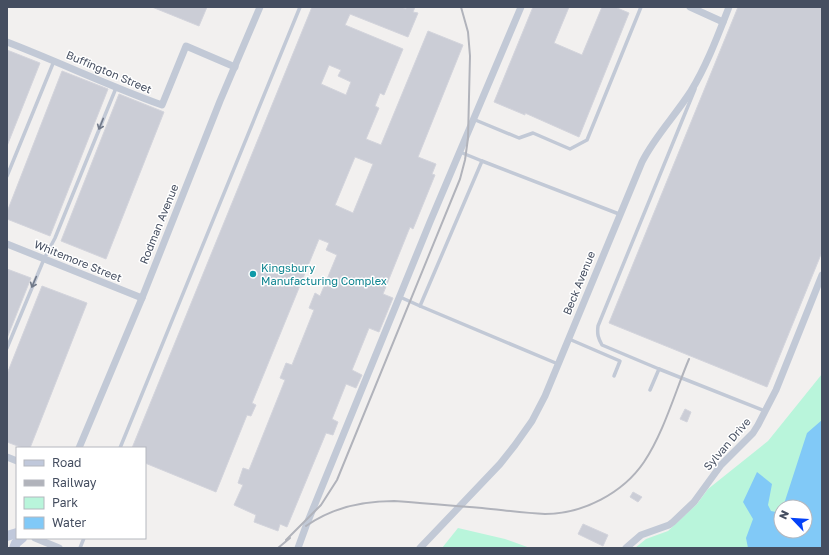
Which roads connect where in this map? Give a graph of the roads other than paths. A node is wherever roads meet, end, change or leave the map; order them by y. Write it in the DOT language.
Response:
graph roads {
  1 [pos="260,7"];
  2 [pos="300,7"];
  3 [pos="521,7"];
  4 [pos="641,7"];
  5 [pos="690,7"];
  6 [pos="729,7"];
  7 [pos="723,22"];
  8 [pos="7,42"];
  9 [pos="54,61"];
  10 [pos="705,66"];
  11 [pos="235,67"];
  12 [pos="116,88"];
  13 [pos="473,120"];
  14 [pos="460,152"];
  15 [pos="482,161"];
  16 [pos="7,176"];
  17 [pos="620,214"];
  18 [pos="7,244"];
  19 [pos="44,259"];
  20 [pos="822,275"];
  21 [pos="399,297"];
  22 [pos="142,298"];
  23 [pos="420,306"];
  24 [pos="569,339"];
  25 [pos="7,348"];
  26 [pos="558,364"];
  27 [pos="659,369"];
  28 [pos="614,376"];
  29 [pos="650,390"];
  30 [pos="766,412"];
  31 [pos="78,447"];
  32 [pos="120,447"];
  33 [pos="21,539"];
  34 [pos="41,543"];
  35 [pos="14,548"];
  36 [pos="59,548"];
  37 [pos="298,548"];
  38 [pos="420,548"];
  39 [pos="626,548"];
  1 -- 11 [label="street, Rodman Avenue"];
  2 -- 32 [label="lane"];
  3 -- 13 [label="street"];
  4 -- 13 [label="lane"];
  5 -- 7 [label="street"];
  6 -- 7 [label="street, Beck Avenue"];
  7 -- 10 [label="street, Beck Avenue"];
  8 -- 9 [label="street, Buffington Street"];
  9 -- 12 [label="street, Buffington Street"];
  9 -- 16 [label="lane"];
  10 -- 17 [label="street, Beck Avenue"];
  10 -- 27 [label="lane"];
  11 -- 12 [label="street, Buffington Street"];
  11 -- 22 [label="street, Rodman Avenue"];
  12 -- 19 [label="lane, one-way"];
  13 -- 14 [label="street"];
  14 -- 15 [label="lane"];
  14 -- 21 [label="street"];
  15 -- 17 [label="lane"];
  15 -- 23 [label="lane"];
  17 -- 24 [label="street, Beck Avenue"];
  18 -- 19 [label="street, Whitemore Street"];
  19 -- 22 [label="street, Whitemore Street"];
  19 -- 25 [label="lane, one-way"];
  20 -- 30 [label="street, Sylvan Drive"];
  21 -- 23 [label="lane"];
  21 -- 37 [label="street"];
  22 -- 31 [label="street, Rodman Avenue"];
  23 -- 26 [label="lane"];
  24 -- 26 [label="street, Beck Avenue"];
  24 -- 28 [label="lane"];
  26 -- 38 [label="street, Beck Avenue"];
  27 -- 29 [label="lane"];
  27 -- 30 [label="lane"];
  30 -- 39 [label="street, Sylvan Drive"];
  33 -- 35 [label="street"];
  34 -- 36 [label="street"];
}
